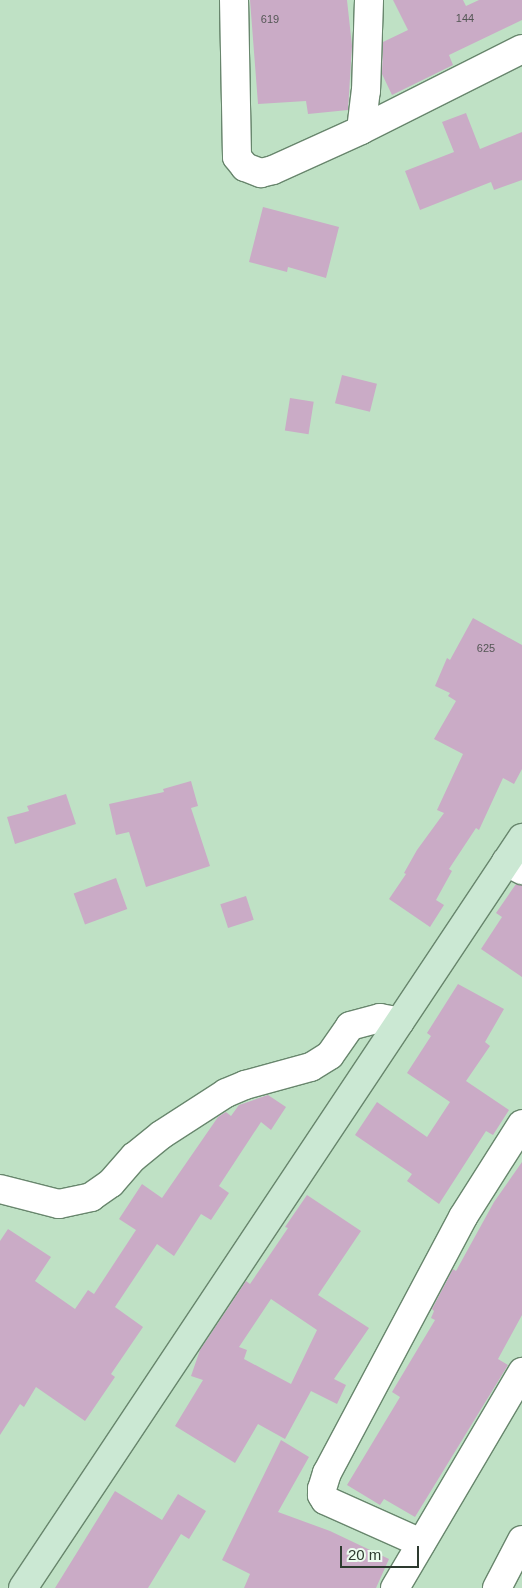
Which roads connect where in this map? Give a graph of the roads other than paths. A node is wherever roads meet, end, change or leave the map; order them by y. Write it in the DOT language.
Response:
graph roads {
  1 [pos="234,0"];
  2 [pos="369,0"];
  3 [pos="522,49"];
  4 [pos="362,130"];
  5 [pos="522,838"];
  6 [pos="514,866"];
  7 [pos="400,1022"];
  8 [pos="522,1124"];
  9 [pos="0,1189"];
  10 [pos="522,1372"];
  11 [pos="522,1540"];
  12 [pos="421,1544"];
  13 [pos="23,1588"];
  14 [pos="396,1588"];
  15 [pos="497,1588"];
  1 -- 4 [label="street"];
  2 -- 4 [label="street"];
  3 -- 4 [label="street"];
  5 -- 6 [label="street"];
  6 -- 7 [label="street"];
  7 -- 9 [label="street"];
  7 -- 13 [label="street"];
  8 -- 12 [label="street"];
  10 -- 12 [label="street"];
  11 -- 15 [label="street"];
  12 -- 14 [label="street"];
}
